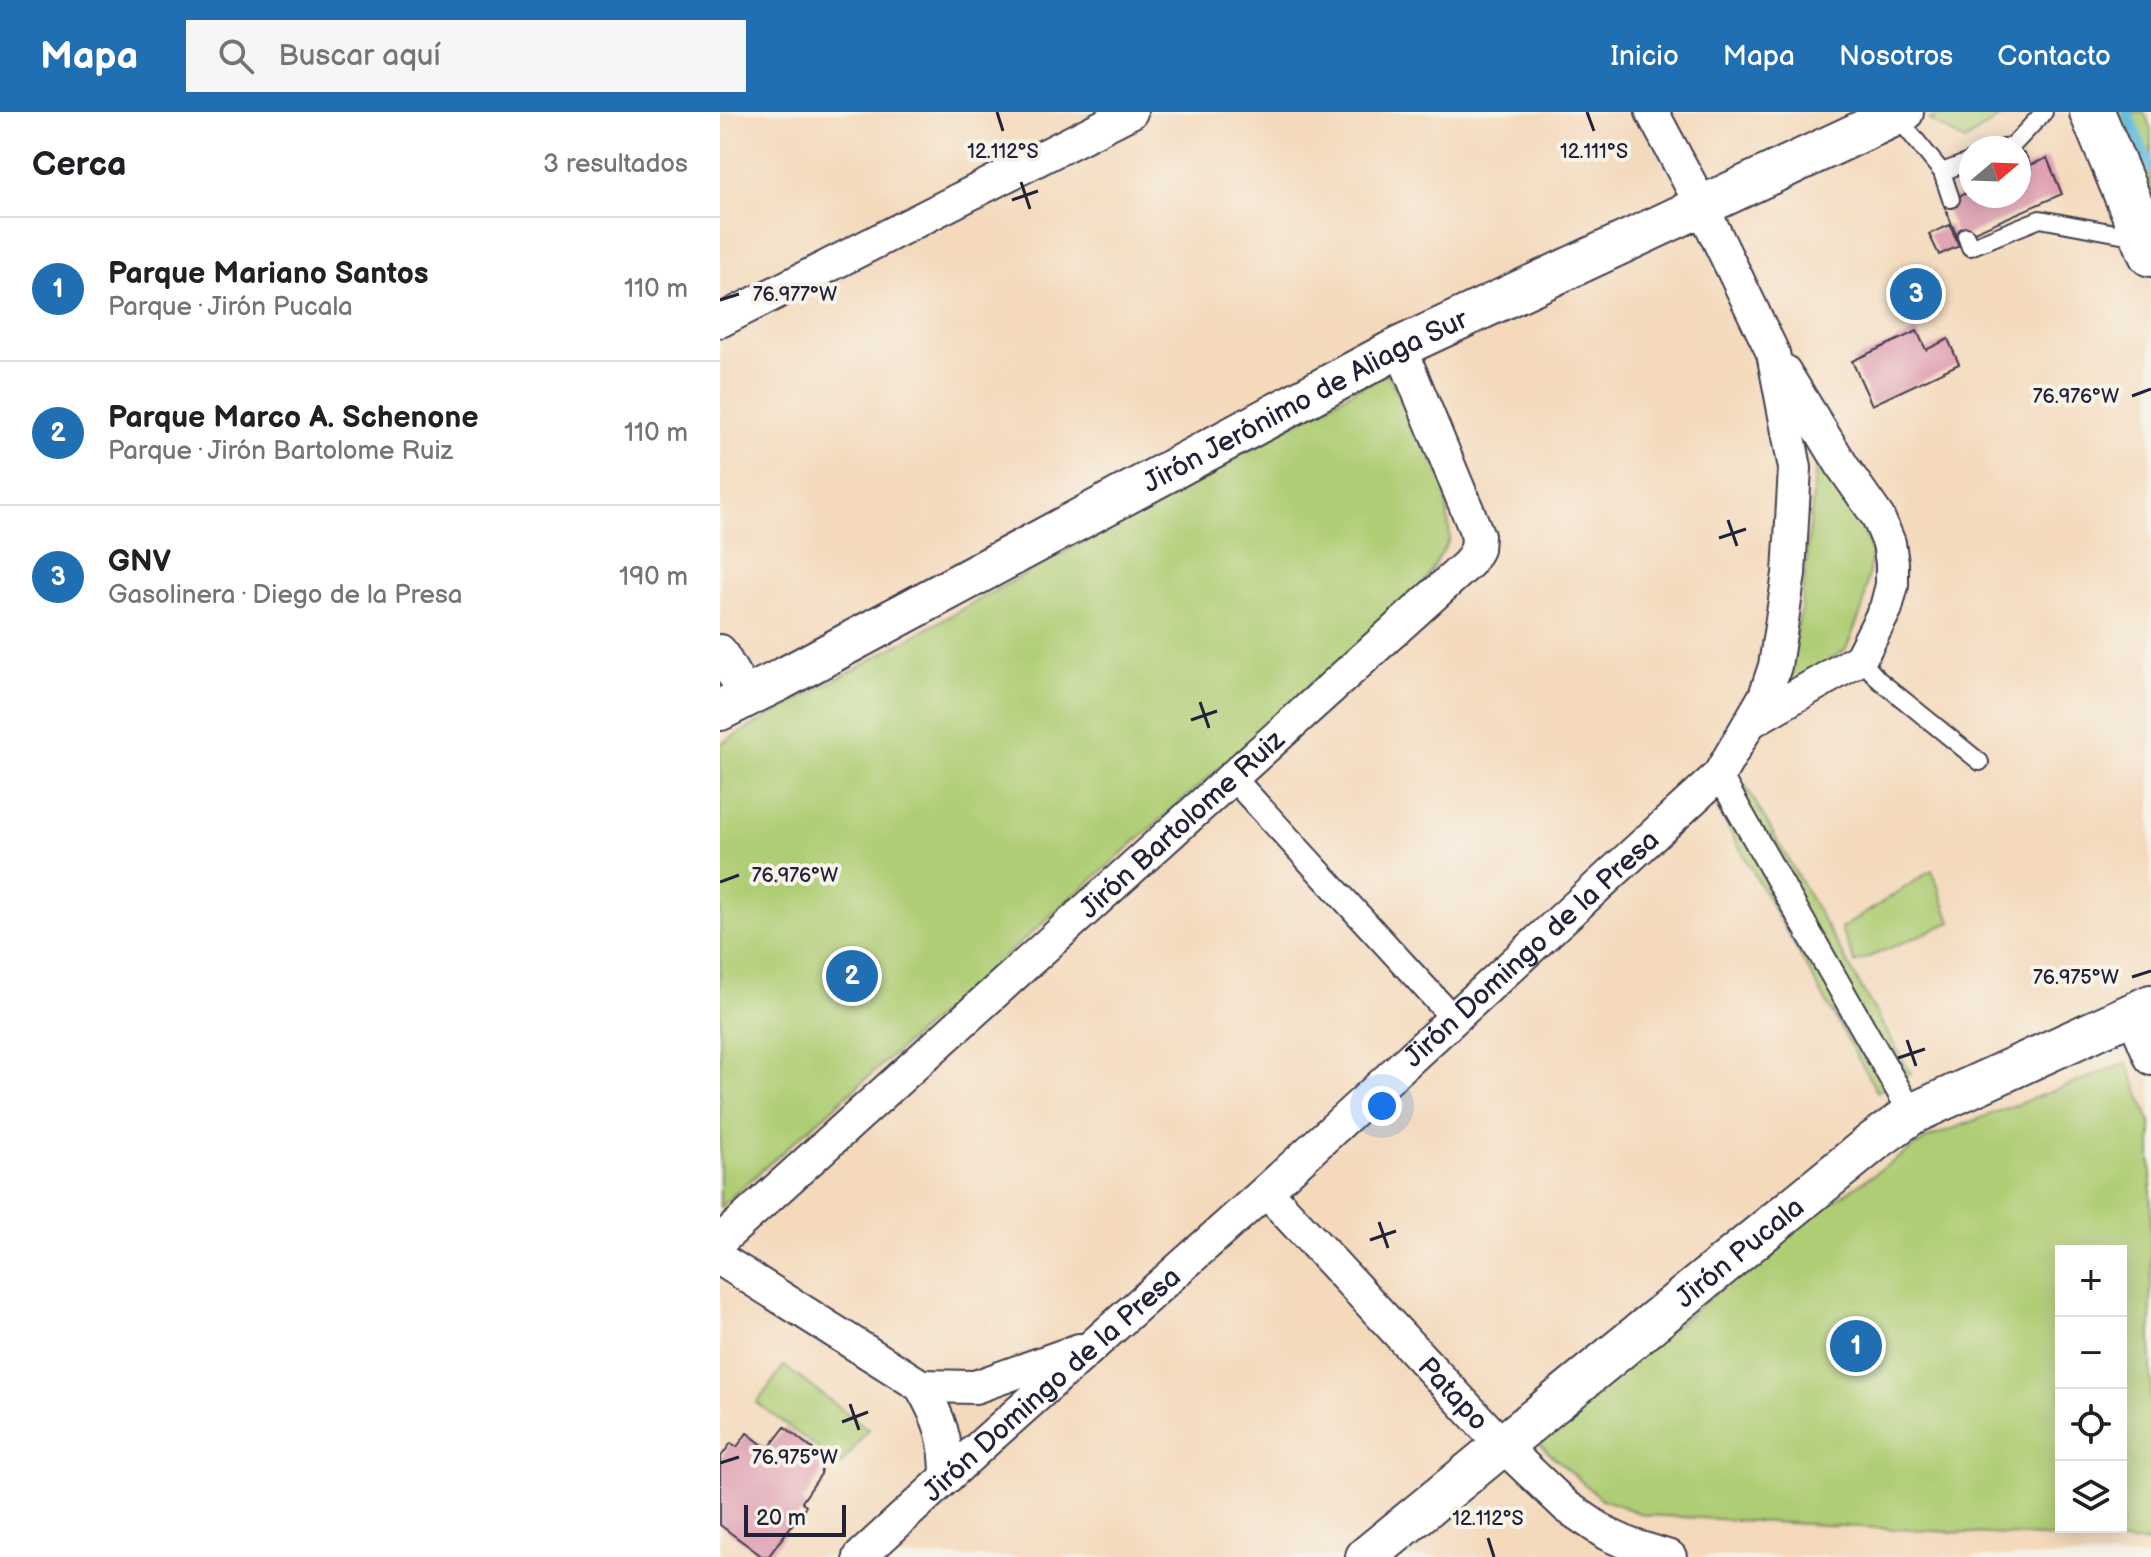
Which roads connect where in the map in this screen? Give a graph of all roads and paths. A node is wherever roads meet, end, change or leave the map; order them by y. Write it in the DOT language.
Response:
graph roads {
  1 [pos="1131,112"];
  2 [pos="1652,112"];
  3 [pos="2044,112"];
  4 [pos="2092,112"];
  5 [pos="1879,118"];
  6 [pos="2021,136"];
  7 [pos="1959,166"];
  8 [pos="1942,172"];
  9 [pos="1951,199"];
  10 [pos="1702,206"];
  11 [pos="1966,236"];
  12 [pos="2148,246"];
  13 [pos="720,321"];
  14 [pos="1400,347"];
  15 [pos="1773,353"];
  16 [pos="720,651"];
  17 [pos="1860,659"];
  18 [pos="733,703"];
  19 [pos="1749,722"];
  20 [pos="1980,762"];
  21 [pos="1719,775"];
  22 [pos="1232,777"];
  23 [pos="2141,1009"];
  24 [pos="1454,1019"];
  25 [pos="2151,1058"];
  26 [pos="1912,1114"];
  27 [pos="1266,1191"];
  28 [pos="720,1241"];
  29 [pos="720,1259"];
  30 [pos="1093,1345"];
  31 [pos="921,1386"];
  32 [pos="1503,1446"];
  33 [pos="947,1477"];
  34 [pos="860,1557"];
  35 [pos="1366,1557"];
  36 [pos="1670,1557"];
  1 -- 13 [label="street"];
  2 -- 10 [label="street, Jirón Domingo de la Presa"];
  3 -- 6 [label="lane"];
  4 -- 12 [label="main road"];
  5 -- 8 [label="lane"];
  5 -- 10 [label="street, Jirón Jerónimo de Aliaga Sur"];
  7 -- 8 [label="lane"];
  8 -- 9 [label="lane"];
  10 -- 14 [label="street, Jirón Jerónimo de Aliaga Sur"];
  10 -- 15 [label="street, Jirón Domingo de la Presa"];
  11 -- 12 [label="lane"];
  14 -- 18 [label="street, Jirón Jerónimo de Aliaga Sur"];
  14 -- 22 [label="street, Jirón Bartolome Ruiz"];
  15 -- 17 [label="street"];
  15 -- 19 [label="street, Jirón Domingo de la Presa"];
  16 -- 18 [label="street"];
  17 -- 19 [label="street"];
  17 -- 20 [label="lane"];
  19 -- 21 [label="street, Jirón Domingo de la Presa"];
  21 -- 24 [label="street, Jirón Domingo de la Presa"];
  21 -- 26 [label="street"];
  22 -- 24 [label="street"];
  22 -- 28 [label="street, Jirón Bartolome Ruiz"];
  23 -- 25 [label="street"];
  23 -- 26 [label="street, Jirón Pucala"];
  24 -- 27 [label="street, Jirón Domingo de la Presa"];
  26 -- 32 [label="street, Jirón Pucala"];
  27 -- 30 [label="street, Jirón Domingo de la Presa"];
  27 -- 32 [label="street, Patapo"];
  29 -- 31 [label="street"];
  30 -- 31 [label="street"];
  30 -- 33 [label="street, Jirón Domingo de la Presa"];
  31 -- 33 [label="street"];
  32 -- 35 [label="street, Jirón Pucala"];
  32 -- 36 [label="street, Patapo"];
  33 -- 34 [label="street, Jirón Domingo de la Presa"];
}
